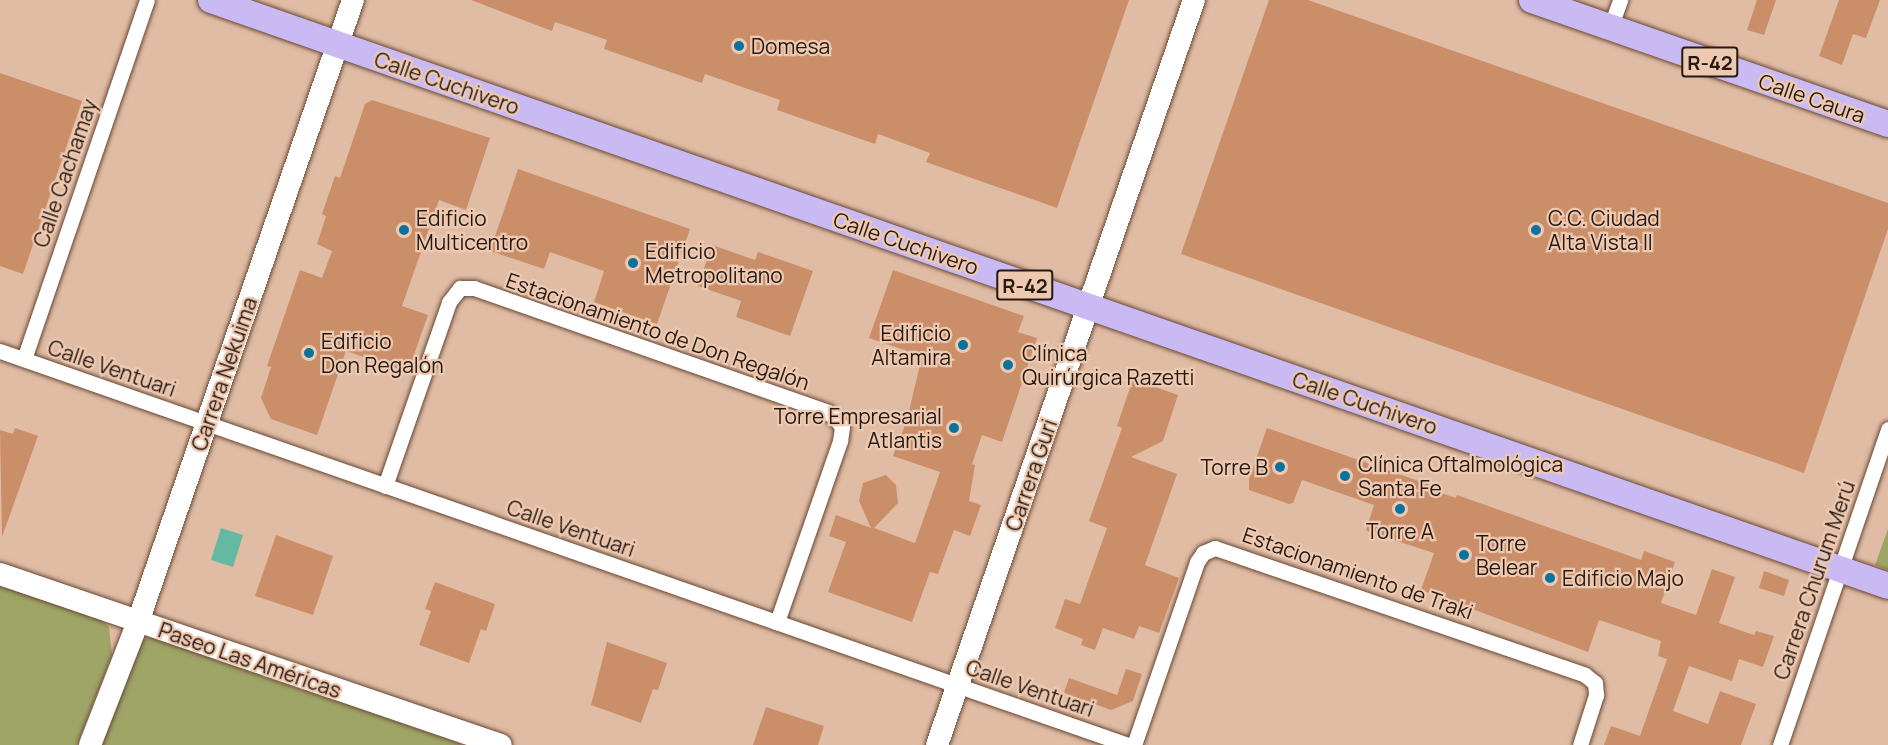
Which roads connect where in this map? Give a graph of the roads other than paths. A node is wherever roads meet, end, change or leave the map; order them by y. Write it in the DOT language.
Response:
graph roads {
  1 [pos="147,0"];
  2 [pos="211,0"];
  3 [pos="353,0"];
  4 [pos="1194,0"];
  5 [pos="1532,0"];
  6 [pos="1620,0"];
  7 [pos="1610,27"];
  8 [pos="338,44"];
  9 [pos="1888,124"];
  10 [pos="1088,307"];
  11 [pos="0,351"];
  12 [pos="24,359"];
  13 [pos="207,423"];
  14 [pos="1888,429"];
  15 [pos="386,486"];
  16 [pos="1839,569"];
  17 [pos="0,574"];
  18 [pos="1888,586"];
  19 [pos="138,622"];
  20 [pos="777,622"];
  21 [pos="957,686"];
  22 [pos="90,745"];
  23 [pos="501,745"];
  24 [pos="937,745"];
  25 [pos="1128,745"];
  26 [pos="1134,745"];
  27 [pos="1580,745"];
  28 [pos="1780,745"];
  1 -- 12 [label="street, Calle Cachamay"];
  2 -- 8 [label="main road, Calle Cuchivero / R-42"];
  3 -- 8 [label="street, Carrera Nekuima"];
  4 -- 10 [label="street, Carrera Guri"];
  5 -- 7 [label="main road, Calle Caura / R-42"];
  6 -- 7 [label="street"];
  7 -- 9 [label="main road, Calle Caura / R-42"];
  8 -- 10 [label="main road, Calle Cuchivero / R-42"];
  8 -- 13 [label="street, Carrera Nekuima"];
  10 -- 16 [label="main road, Calle Cuchivero / R-42"];
  10 -- 21 [label="street, Carrera Guri"];
  11 -- 12 [label="street, Calle Ventuari"];
  12 -- 13 [label="street, Calle Ventuari"];
  13 -- 15 [label="street, Calle Ventuari"];
  13 -- 19 [label="street, Carrera Nekuima"];
  14 -- 16 [label="street, Carrera Churum Merú"];
  15 -- 20 [label="street, Calle Ventuari"];
  15 -- 20 [label="street, Estacionamiento de Don Regalón"];
  16 -- 18 [label="main road, R-42"];
  16 -- 28 [label="street, Carrera Churum Merú"];
  17 -- 19 [label="street, Paseo Las Américas"];
  19 -- 22 [label="street, Carrera Nekuima"];
  19 -- 23 [label="street, Paseo Las Américas"];
  20 -- 21 [label="street, Calle Ventuari"];
  21 -- 24 [label="street, Carrera Guri"];
  21 -- 25 [label="street, Calle Ventuari"];
  26 -- 27 [label="street, Estacionamiento de Traki"];
}
